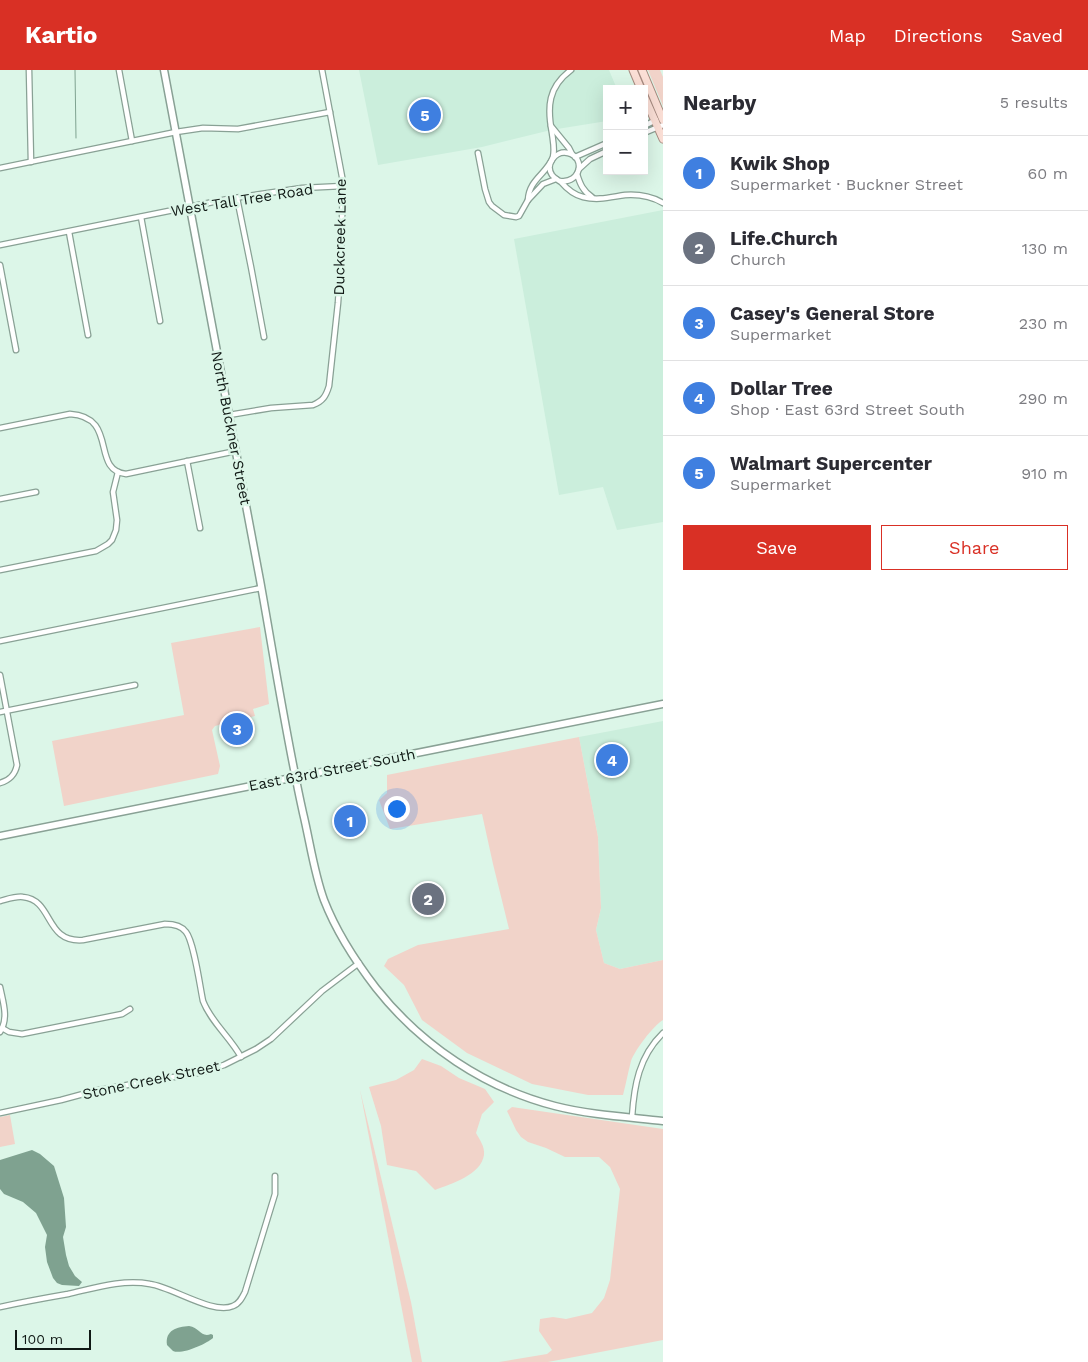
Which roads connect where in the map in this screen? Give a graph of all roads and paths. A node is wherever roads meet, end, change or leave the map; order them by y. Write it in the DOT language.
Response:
graph roads {
  1 [pos="29,70"];
  2 [pos="119,70"];
  3 [pos="164,70"];
  4 [pos="322,70"];
  5 [pos="571,70"];
  6 [pos="633,70"];
  7 [pos="642,70"];
  8 [pos="639,85"];
  9 [pos="648,102"];
  10 [pos="330,112"];
  11 [pos="660,122"];
  12 [pos="551,126"];
  13 [pos="648,130"];
  14 [pos="176,132"];
  15 [pos="663,139"];
  16 [pos="132,141"];
  17 [pos="603,145"];
  18 [pos="478,153"];
  19 [pos="603,153"];
  20 [pos="574,156"];
  21 [pos="553,158"];
  22 [pos="31,162"];
  23 [pos="0,168"];
  24 [pos="578,172"];
  25 [pos="558,180"];
  26 [pos="343,186"];
  27 [pos="237,198"];
  28 [pos="593,198"];
  29 [pos="528,200"];
  30 [pos="663,203"];
  31 [pos="190,207"];
  32 [pos="141,217"];
  33 [pos="69,232"];
  34 [pos="0,246"];
  35 [pos="0,265"];
  36 [pos="160,321"];
  37 [pos="88,335"];
  38 [pos="264,337"];
  39 [pos="16,350"];
  40 [pos="229,415"];
  41 [pos="0,428"];
  42 [pos="236,451"];
  43 [pos="187,461"];
  44 [pos="118,472"];
  45 [pos="36,492"];
  46 [pos="0,499"];
  47 [pos="200,528"];
  48 [pos="0,570"];
  49 [pos="261,588"];
  50 [pos="0,641"];
  51 [pos="0,675"];
  52 [pos="135,685"];
  53 [pos="663,704"];
  54 [pos="7,710"];
  55 [pos="0,712"];
  56 [pos="296,778"];
  57 [pos="0,783"];
  58 [pos="0,836"];
  59 [pos="0,901"];
  60 [pos="358,963"];
  61 [pos="0,987"];
  62 [pos="130,1009"];
  63 [pos="1,1030"];
  64 [pos="663,1034"];
  65 [pos="240,1057"];
  66 [pos="0,1113"];
  67 [pos="632,1117"];
  68 [pos="663,1121"];
  69 [pos="275,1176"];
  70 [pos="0,1307"];
  1 -- 22 [label="street"];
  2 -- 16 [label="street"];
  3 -- 14 [label="main road, North Buckner Street"];
  4 -- 10 [label="street, Duckcreek Lane"];
  5 -- 12 [label="street"];
  6 -- 8 [label="main road"];
  7 -- 11 [label="main road"];
  9 -- 11 [label="main road"];
  10 -- 14 [label="street"];
  10 -- 26 [label="street, Duckcreek Lane"];
  11 -- 13 [label="street"];
  11 -- 15 [label="main road"];
  12 -- 20 [label="street"];
  12 -- 21 [label="street"];
  14 -- 16 [label="street"];
  14 -- 31 [label="main road, North Buckner Street"];
  16 -- 22 [label="street"];
  17 -- 20 [label="street"];
  18 -- 29 [label="street"];
  19 -- 24 [label="street"];
  20 -- 21 [label="street"];
  20 -- 24 [label="street"];
  21 -- 25 [label="street"];
  21 -- 29 [label="street"];
  22 -- 23 [label="street"];
  24 -- 25 [label="street"];
  24 -- 28 [label="street"];
  25 -- 28 [label="street"];
  25 -- 29 [label="street"];
  26 -- 27 [label="street, West Tall Tree Road"];
  26 -- 40 [label="street, Duckcreek Lane"];
  27 -- 31 [label="street, West Tall Tree Road"];
  27 -- 38 [label="street"];
  28 -- 30 [label="street"];
  31 -- 32 [label="street, West Tall Tree Road"];
  31 -- 40 [label="main road, North Buckner Street"];
  32 -- 33 [label="street, West Tall Tree Road"];
  32 -- 36 [label="street"];
  33 -- 34 [label="street, West Tall Tree Road"];
  33 -- 37 [label="street"];
  35 -- 39 [label="street"];
  40 -- 42 [label="main road, North Buckner Street"];
  41 -- 44 [label="street"];
  42 -- 43 [label="street"];
  42 -- 49 [label="main road, North Buckner Street"];
  43 -- 44 [label="street"];
  43 -- 47 [label="street"];
  44 -- 48 [label="street"];
  45 -- 46 [label="street"];
  49 -- 50 [label="street"];
  49 -- 56 [label="main road, North Buckner Street"];
  51 -- 54 [label="street"];
  52 -- 54 [label="street"];
  53 -- 56 [label="main road, East 63rd Street South"];
  54 -- 55 [label="street"];
  54 -- 57 [label="street"];
  56 -- 58 [label="main road, East 63rd Street South"];
  56 -- 60 [label="main road, North Buckner Street"];
  59 -- 65 [label="street"];
  60 -- 65 [label="street, Stone Creek Street"];
  60 -- 67 [label="main road, North Buckner Street"];
  61 -- 63 [label="street"];
  62 -- 63 [label="street"];
  64 -- 67 [label="street"];
  65 -- 66 [label="street, Stone Creek Street"];
  67 -- 68 [label="main road, North Buckner Street"];
  69 -- 70 [label="street"];
}
